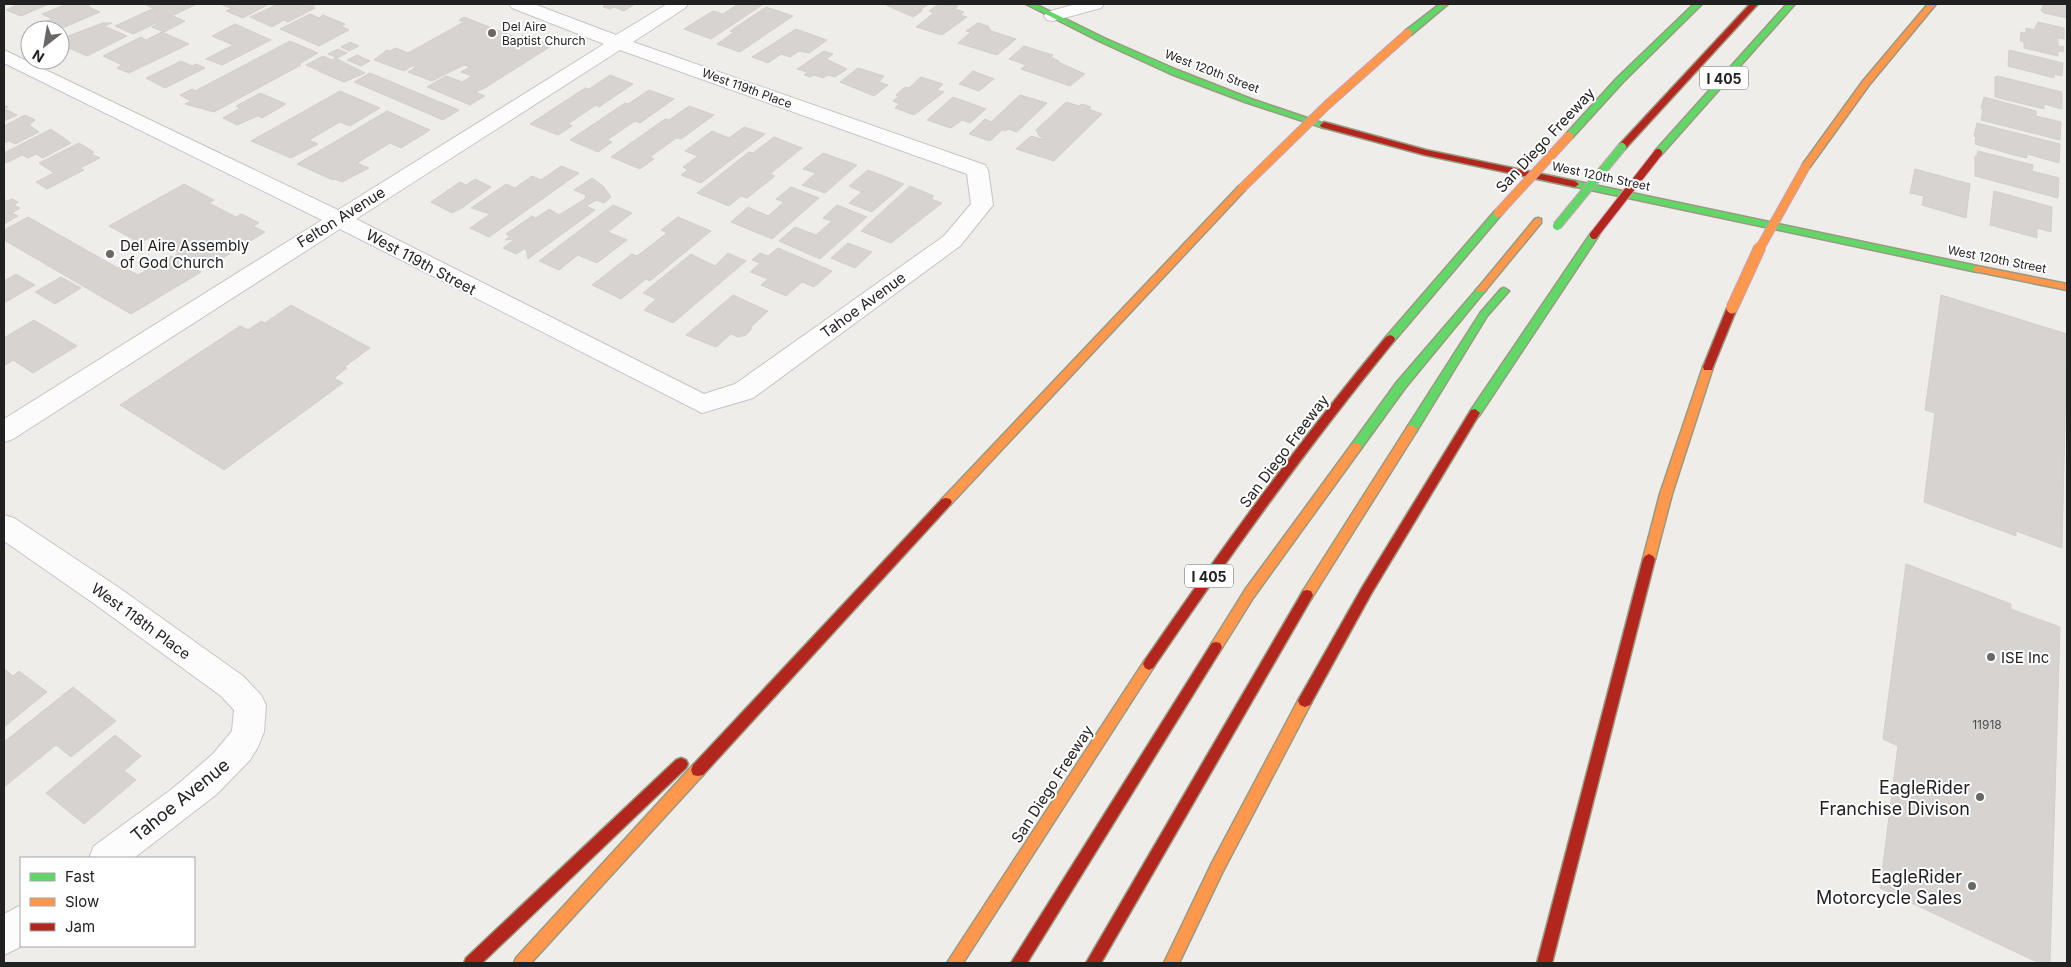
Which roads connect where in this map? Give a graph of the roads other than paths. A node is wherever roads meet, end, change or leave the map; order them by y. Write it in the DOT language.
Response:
graph roads {
  1 [pos="518,4"];
  2 [pos="679,4"];
  3 [pos="1030,4"];
  4 [pos="1095,4"];
  5 [pos="1444,4"];
  6 [pos="1698,4"];
  7 [pos="1754,4"];
  8 [pos="1791,4"];
  9 [pos="1932,4"];
  10 [pos="1054,16"];
  11 [pos="618,42"];
  12 [pos="4,56"];
  13 [pos="977,170"];
  14 [pos="1579,171"];
  15 [pos="1562,192"];
  16 [pos="338,218"];
  17 [pos="1541,218"];
  18 [pos="1554,230"];
  19 [pos="1508,285"];
  20 [pos="2067,287"];
  21 [pos="702,404"];
  22 [pos="4,432"];
  23 [pos="4,526"];
  24 [pos="849,605"];
  25 [pos="735,713"];
  26 [pos="248,735"];
  27 [pos="692,754"];
  28 [pos="107,857"];
  29 [pos="20,924"];
  30 [pos="4,937"];
  31 [pos="471,963"];
  32 [pos="522,963"];
  33 [pos="954,963"];
  34 [pos="1018,963"];
  35 [pos="1093,963"];
  36 [pos="1171,963"];
  37 [pos="1544,963"];
  1 -- 11 [label="street, West 119th Place"];
  2 -- 11 [label="street, Felton Avenue"];
  3 -- 10 [label="main road, West 120th Street"];
  4 -- 10 [label="street"];
  5 -- 24 [label="main road, bridge"];
  6 -- 33 [label="main road, San Diego Freeway / I 405, bridge"];
  7 -- 18 [label="main road, bridge"];
  8 -- 36 [label="main road, I 405, bridge"];
  9 -- 37 [label="main road, bridge"];
  10 -- 20 [label="main road, West 120th Street"];
  11 -- 13 [label="street, West 119th Place"];
  11 -- 16 [label="street, Felton Avenue"];
  12 -- 16 [label="street, West 119th Street"];
  13 -- 21 [label="street, Tahoe Avenue"];
  14 -- 15 [label="main road"];
  16 -- 21 [label="street, West 119th Street"];
  16 -- 22 [label="street, Felton Avenue"];
  17 -- 34 [label="main road"];
  19 -- 35 [label="main road"];
  23 -- 26 [label="street, West 118th Place"];
  24 -- 25 [label="main road"];
  24 -- 32 [label="main road"];
  26 -- 28 [label="street, Tahoe Avenue"];
  27 -- 31 [label="main road"];
  29 -- 30 [label="street"];
}
